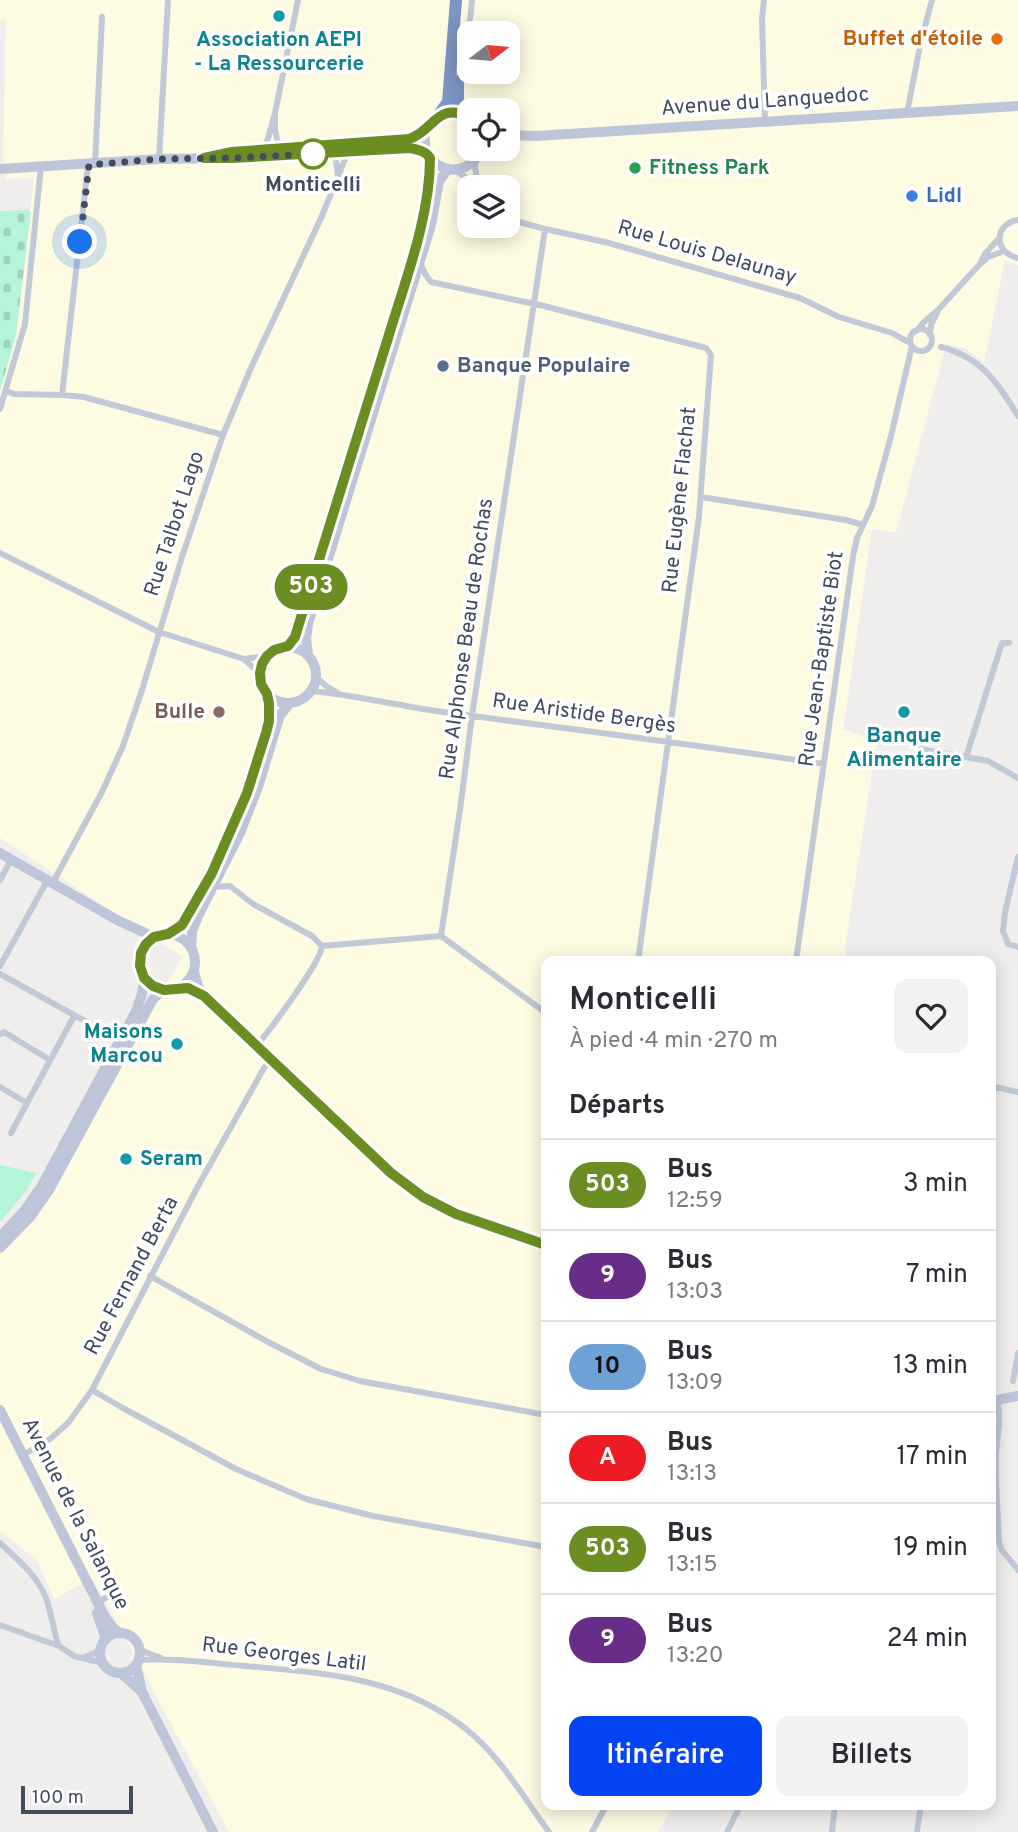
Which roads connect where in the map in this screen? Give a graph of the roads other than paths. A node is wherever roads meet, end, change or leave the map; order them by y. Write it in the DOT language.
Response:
graph roads {
  1 [pos="168,0"];
  2 [pos="298,0"];
  3 [pos="456,0"];
  4 [pos="463,0"];
  5 [pos="472,0"];
  6 [pos="764,0"];
  7 [pos="932,0"];
  8 [pos="102,17"];
  9 [pos="462,21"];
  10 [pos="469,21"];
  11 [pos="1018,106"];
  12 [pos="457,112"];
  13 [pos="275,113"];
  14 [pos="907,113"];
  15 [pos="437,117"];
  16 [pos="765,121"];
  17 [pos="428,127"];
  18 [pos="520,137"];
  19 [pos="372,143"];
  20 [pos="271,151"];
  21 [pos="351,152"];
  22 [pos="335,153"];
  23 [pos="429,156"];
  24 [pos="204,158"];
  25 [pos="159,159"];
  26 [pos="473,161"];
  27 [pos="92,164"];
  28 [pos="41,166"];
  29 [pos="0,168"];
  30 [pos="451,169"];
  31 [pos="461,175"];
  32 [pos="338,177"];
  33 [pos="1018,220"];
  34 [pos="520,222"];
  35 [pos="545,229"];
  36 [pos="1000,237"];
  37 [pos="1004,251"];
  38 [pos="1018,258"];
  39 [pos="420,262"];
  40 [pos="980,264"];
  41 [pos="534,304"];
  42 [pos="938,310"];
  43 [pos="915,331"];
  44 [pos="892,333"];
  45 [pos="931,336"];
  46 [pos="911,345"];
  47 [pos="941,347"];
  48 [pos="924,351"];
  49 [pos="908,368"];
  50 [pos="6,391"];
  51 [pos="62,395"];
  52 [pos="0,409"];
  53 [pos="1018,416"];
  54 [pos="223,435"];
  55 [pos="701,497"];
  56 [pos="863,525"];
  57 [pos="0,553"];
  58 [pos="159,632"];
  59 [pos="1009,643"];
  60 [pos="288,646"];
  61 [pos="308,655"];
  62 [pos="267,656"];
  63 [pos="244,659"];
  64 [pos="260,673"];
  65 [pos="316,677"];
  66 [pos="311,691"];
  67 [pos="267,694"];
  68 [pos="339,694"];
  69 [pos="290,703"];
  70 [pos="472,716"];
  71 [pos="668,743"];
  72 [pos="920,749"];
  73 [pos="967,757"];
  74 [pos="824,764"];
  75 [pos="1018,778"];
  76 [pos="0,853"];
  77 [pos="1018,857"];
  78 [pos="11,860"];
  79 [pos="0,880"];
  80 [pos="50,882"];
  81 [pos="214,887"];
  82 [pos="117,920"];
  83 [pos="168,934"];
  84 [pos="442,936"];
  85 [pos="154,937"];
  86 [pos="322,946"];
  87 [pos="1018,947"];
  88 [pos="191,948"];
  89 [pos="141,953"];
  90 [pos="639,956"];
  91 [pos="797,956"];
  92 [pos="0,966"];
  93 [pos="194,971"];
  94 [pos="0,974"];
  95 [pos="144,978"];
  96 [pos="178,988"];
  97 [pos="164,990"];
  98 [pos="204,996"];
  99 [pos="541,1009"];
  100 [pos="74,1016"];
  101 [pos="94,1026"];
  102 [pos="0,1034"];
  103 [pos="257,1045"];
  104 [pos="271,1059"];
  105 [pos="50,1060"];
  106 [pos="0,1087"];
  107 [pos="996,1087"];
  108 [pos="1018,1092"];
  109 [pos="27,1103"];
  110 [pos="11,1133"];
  111 [pos="0,1237"];
  112 [pos="541,1243"];
  113 [pos="0,1248"];
  114 [pos="150,1276"];
  115 [pos="1018,1353"];
  116 [pos="1013,1381"];
  117 [pos="92,1390"];
  118 [pos="1016,1397"];
  119 [pos="996,1401"];
  120 [pos="996,1406"];
  121 [pos="0,1410"];
  122 [pos="541,1414"];
  123 [pos="0,1421"];
  124 [pos="996,1454"];
  125 [pos="996,1454"];
  126 [pos="23,1455"];
  127 [pos="0,1543"];
  128 [pos="541,1546"];
  129 [pos="1018,1570"];
  130 [pos="119,1591"];
  131 [pos="98,1602"];
  132 [pos="0,1625"];
  133 [pos="120,1633"];
  134 [pos="106,1639"];
  135 [pos="59,1646"];
  136 [pos="101,1650"];
  137 [pos="83,1658"];
  138 [pos="138,1659"];
  139 [pos="103,1663"];
  140 [pos="121,1673"];
  141 [pos="142,1692"];
  142 [pos="604,1810"];
  143 [pos="738,1810"];
  144 [pos="834,1810"];
  145 [pos="920,1810"];
  146 [pos="213,1832"];
  147 [pos="549,1832"];
  148 [pos="592,1832"];
  149 [pos="727,1832"];
  150 [pos="831,1832"];
  151 [pos="917,1832"];
  1 -- 25 [label="street"];
  2 -- 13 [label="street"];
  3 -- 15 [label="highway"];
  4 -- 9 [label="highway"];
  5 -- 10 [label="street"];
  6 -- 16 [label="street"];
  7 -- 14 [label="street"];
  8 -- 27 [label="street"];
  11 -- 14 [label="main road, Avenue du Languedoc"];
  12 -- 15 [label="main road"];
  13 -- 20 [label="street"];
  13 -- 20 [label="street"];
  14 -- 16 [label="main road, Avenue du Languedoc"];
  15 -- 17 [label="main road"];
  16 -- 18 [label="main road, Avenue du Languedoc"];
  17 -- 19 [label="main road"];
  17 -- 23 [label="main road"];
  19 -- 20 [label="main road"];
  19 -- 22 [label="street"];
  20 -- 22 [label="main road"];
  20 -- 24 [label="main road"];
  20 -- 24 [label="main road"];
  21 -- 22 [label="main road"];
  21 -- 23 [label="main road"];
  21 -- 32 [label="street, Rue Talbot Lago"];
  22 -- 32 [label="street, Rue Talbot Lago"];
  23 -- 30 [label="main road"];
  23 -- 60 [label="main road"];
  24 -- 25 [label="main road"];
  25 -- 27 [label="main road"];
  26 -- 30 [label="main road"];
  27 -- 28 [label="main road"];
  27 -- 51 [label="street"];
  28 -- 29 [label="main road"];
  28 -- 50 [label="street"];
  30 -- 31 [label="street"];
  30 -- 39 [label="main road"];
  32 -- 54 [label="street, Rue Talbot Lago"];
  33 -- 36 [label="street"];
  34 -- 35 [label="street, Rue Louis Delaunay"];
  35 -- 41 [label="street, Rue Alphonse Beau de Rochas"];
  35 -- 44 [label="street, Rue Louis Delaunay"];
  36 -- 37 [label="street"];
  36 -- 40 [label="street"];
  37 -- 38 [label="street"];
  37 -- 40 [label="street"];
  39 -- 41 [label="street, Rue Eugène Flachat"];
  39 -- 61 [label="main road"];
  40 -- 42 [label="street"];
  41 -- 55 [label="street, Rue Eugène Flachat"];
  41 -- 70 [label="street, Rue Alphonse Beau de Rochas"];
  42 -- 43 [label="street"];
  42 -- 45 [label="street"];
  43 -- 44 [label="street, Rue Louis Delaunay"];
  43 -- 45 [label="street"];
  43 -- 46 [label="street"];
  44 -- 46 [label="street, Rue Louis Delaunay"];
  45 -- 47 [label="street"];
  45 -- 48 [label="street"];
  46 -- 48 [label="street"];
  46 -- 49 [label="street, Rue Jean-Baptiste Biot"];
  47 -- 48 [label="street"];
  47 -- 53 [label="street"];
  48 -- 49 [label="street, Rue Jean-Baptiste Biot"];
  49 -- 56 [label="street, Rue Jean-Baptiste Biot"];
  50 -- 51 [label="street"];
  50 -- 52 [label="street"];
  51 -- 54 [label="street"];
  54 -- 58 [label="street, Rue Talbot Lago"];
  55 -- 56 [label="street"];
  55 -- 71 [label="street, Rue Eugène Flachat"];
  56 -- 74 [label="street, Rue Jean-Baptiste Biot"];
  57 -- 58 [label="street"];
  58 -- 63 [label="street"];
  58 -- 80 [label="street, Rue Talbot Lago"];
  59 -- 73 [label="street"];
  60 -- 61 [label="main road"];
  60 -- 62 [label="main road"];
  61 -- 65 [label="main road"];
  62 -- 63 [label="street"];
  62 -- 64 [label="main road"];
  63 -- 64 [label="street"];
  64 -- 67 [label="main road"];
  65 -- 66 [label="main road"];
  65 -- 68 [label="street, Rue Aristide Bergès"];
  66 -- 68 [label="street, Rue Aristide Bergès"];
  66 -- 69 [label="main road"];
  67 -- 69 [label="main road"];
  67 -- 83 [label="main road"];
  68 -- 70 [label="street, Rue Aristide Bergès"];
  69 -- 81 [label="main road"];
  70 -- 71 [label="street, Rue Aristide Bergès"];
  70 -- 84 [label="street, Rue Alphonse Beau de Rochas"];
  71 -- 74 [label="street, Rue Aristide Bergès"];
  71 -- 90 [label="street, Rue Eugène Flachat"];
  72 -- 73 [label="street"];
  73 -- 75 [label="street"];
  74 -- 91 [label="street, Rue Jean-Baptiste Biot"];
  76 -- 78 [label="main road"];
  77 -- 87 [label="street"];
  78 -- 79 [label="street"];
  78 -- 80 [label="main road"];
  80 -- 82 [label="main road"];
  80 -- 92 [label="street, Rue Talbot Lago"];
  81 -- 86 [label="street"];
  81 -- 88 [label="main road"];
  82 -- 85 [label="main road"];
  82 -- 89 [label="main road"];
  83 -- 85 [label="main road"];
  83 -- 88 [label="main road"];
  84 -- 86 [label="street"];
  84 -- 99 [label="street"];
  85 -- 89 [label="main road"];
  86 -- 103 [label="street"];
  88 -- 93 [label="main road"];
  89 -- 95 [label="main road"];
  93 -- 96 [label="main road"];
  93 -- 98 [label="main road"];
  94 -- 100 [label="street"];
  95 -- 97 [label="main road"];
  95 -- 111 [label="main road"];
  96 -- 97 [label="main road"];
  96 -- 98 [label="main road"];
  97 -- 113 [label="main road"];
  98 -- 103 [label="main road"];
  100 -- 101 [label="street"];
  100 -- 105 [label="street"];
  102 -- 105 [label="street"];
  103 -- 104 [label="main road"];
  104 -- 112 [label="main road"];
  104 -- 114 [label="street, Rue Fernand Berta"];
  105 -- 109 [label="street"];
  106 -- 109 [label="street"];
  107 -- 108 [label="street"];
  109 -- 110 [label="street"];
  114 -- 117 [label="street, Rue Fernand Berta"];
  114 -- 122 [label="street"];
  115 -- 116 [label="street"];
  117 -- 126 [label="street, Rue Fernand Berta"];
  117 -- 128 [label="street"];
  118 -- 119 [label="main road"];
  120 -- 124 [label="street"];
  121 -- 126 [label="main road, Avenue de la Salanque"];
  123 -- 134 [label="main road, Avenue de la Salanque"];
  125 -- 129 [label="street"];
  126 -- 131 [label="main road, Avenue de la Salanque"];
  127 -- 135 [label="street"];
  130 -- 131 [label="street"];
  131 -- 133 [label="main road, Avenue de la Salanque"];
  132 -- 135 [label="street"];
  133 -- 134 [label="main road"];
  133 -- 138 [label="main road"];
  134 -- 136 [label="main road"];
  135 -- 137 [label="street"];
  136 -- 137 [label="street"];
  136 -- 139 [label="main road"];
  137 -- 139 [label="street"];
  138 -- 140 [label="main road"];
  138 -- 141 [label="main road"];
  138 -- 147 [label="street, Rue Georges Latil"];
  139 -- 140 [label="main road"];
  140 -- 141 [label="main road"];
  141 -- 146 [label="main road"];
  142 -- 148 [label="street"];
  143 -- 149 [label="street"];
  144 -- 150 [label="street"];
  145 -- 151 [label="street"];
}
